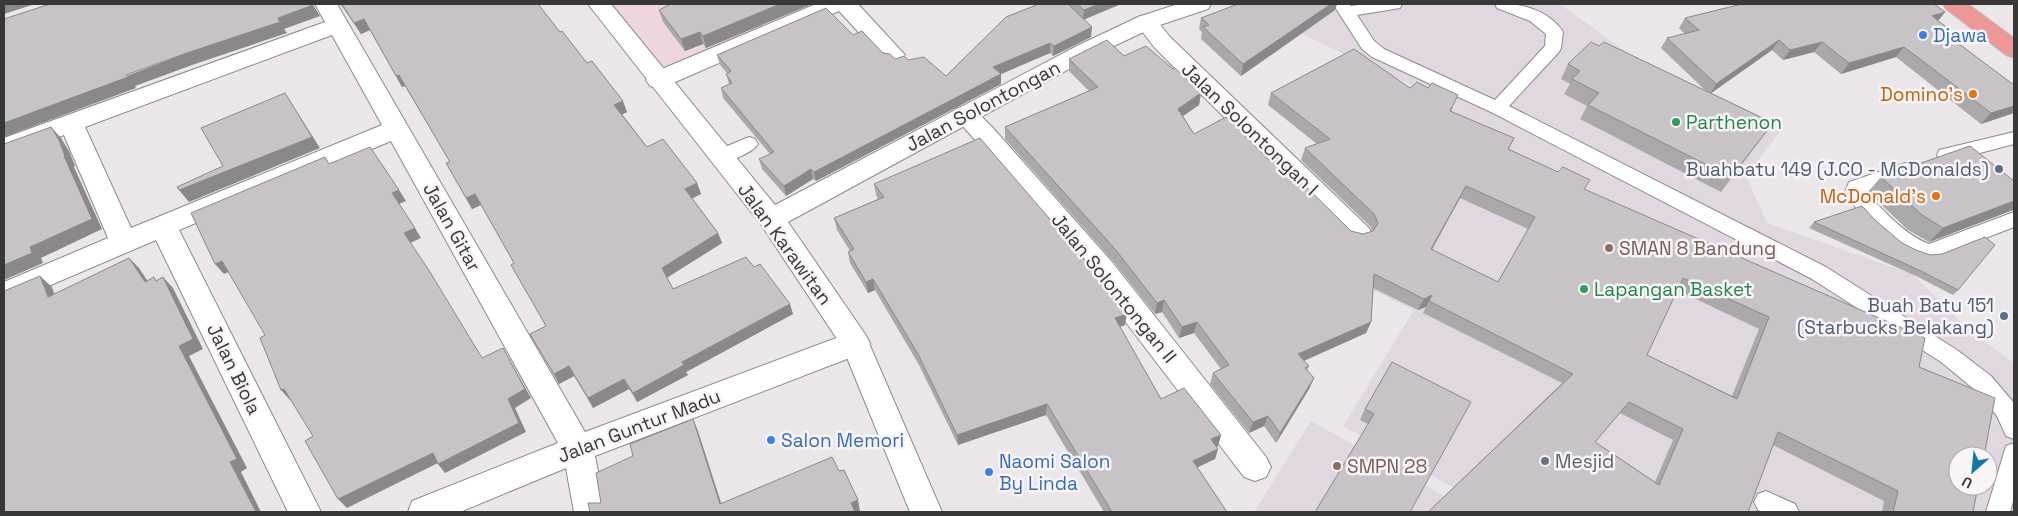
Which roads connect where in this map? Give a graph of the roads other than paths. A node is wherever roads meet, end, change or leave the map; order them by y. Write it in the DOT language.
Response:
graph roads {
  1 [pos="835,4"];
  2 [pos="845,4"];
  3 [pos="1200,4"];
  4 [pos="1394,4"];
  5 [pos="1503,4"];
  6 [pos="1954,4"];
  7 [pos="1977,4"];
  8 [pos="603,5"];
  9 [pos="1344,8"];
  10 [pos="332,14"];
  11 [pos="1146,22"];
  12 [pos="2014,32"];
  13 [pos="2014,50"];
  14 [pos="893,55"];
  15 [pos="658,80"];
  16 [pos="1497,108"];
  17 [pos="965,115"];
  18 [pos="71,123"];
  19 [pos="397,129"];
  20 [pos="2014,138"];
  21 [pos="749,144"];
  22 [pos="4,148"];
  23 [pos="1959,150"];
  24 [pos="720,157"];
  25 [pos="1980,166"];
  26 [pos="771,219"];
  27 [pos="2014,219"];
  28 [pos="163,226"];
  29 [pos="1358,234"];
  30 [pos="124,243"];
  31 [pos="4,294"];
  32 [pos="855,343"];
  33 [pos="2014,429"];
  34 [pos="578,449"];
  35 [pos="2014,453"];
  36 [pos="1255,467"];
  37 [pos="1766,502"];
  38 [pos="304,512"];
  39 [pos="424,512"];
  40 [pos="590,512"];
  41 [pos="926,512"];
  42 [pos="1787,512"];
  43 [pos="1998,512"];
  1 -- 15 [label="street"];
  2 -- 14 [label="street"];
  3 -- 11 [label="street, Jalan Solontongan"];
  4 -- 9 [label="lane"];
  5 -- 16 [label="lane"];
  6 -- 13 [label="main road"];
  7 -- 12 [label="main road"];
  8 -- 15 [label="street, Jalan Karawitan"];
  9 -- 16 [label="lane"];
  10 -- 18 [label="street"];
  10 -- 19 [label="street, Jalan Gitar"];
  11 -- 17 [label="street, Jalan Solontongan"];
  11 -- 29 [label="street, Jalan Solontongan I"];
  15 -- 24 [label="street, Jalan Karawitan"];
  16 -- 33 [label="lane"];
  17 -- 26 [label="street, Jalan Solontongan"];
  17 -- 36 [label="street, Jalan Solontongan II"];
  18 -- 22 [label="street"];
  18 -- 30 [label="street"];
  19 -- 28 [label="street"];
  19 -- 34 [label="street, Jalan Gitar"];
  20 -- 23 [label="lane"];
  21 -- 24 [label="lane"];
  23 -- 25 [label="lane"];
  23 -- 27 [label="lane"];
  24 -- 26 [label="street, Jalan Karawitan"];
  26 -- 32 [label="street, Jalan Karawitan"];
  28 -- 30 [label="street"];
  28 -- 38 [label="street, Jalan Biola"];
  30 -- 31 [label="street"];
  32 -- 34 [label="street, Jalan Guntur Madu"];
  32 -- 41 [label="street, Jalan Karawitan"];
  34 -- 39 [label="street, Jalan Guntur Madu"];
  34 -- 40 [label="street, Jalan Gitar"];
  35 -- 43 [label="lane"];
  37 -- 42 [label="lane"];
}
